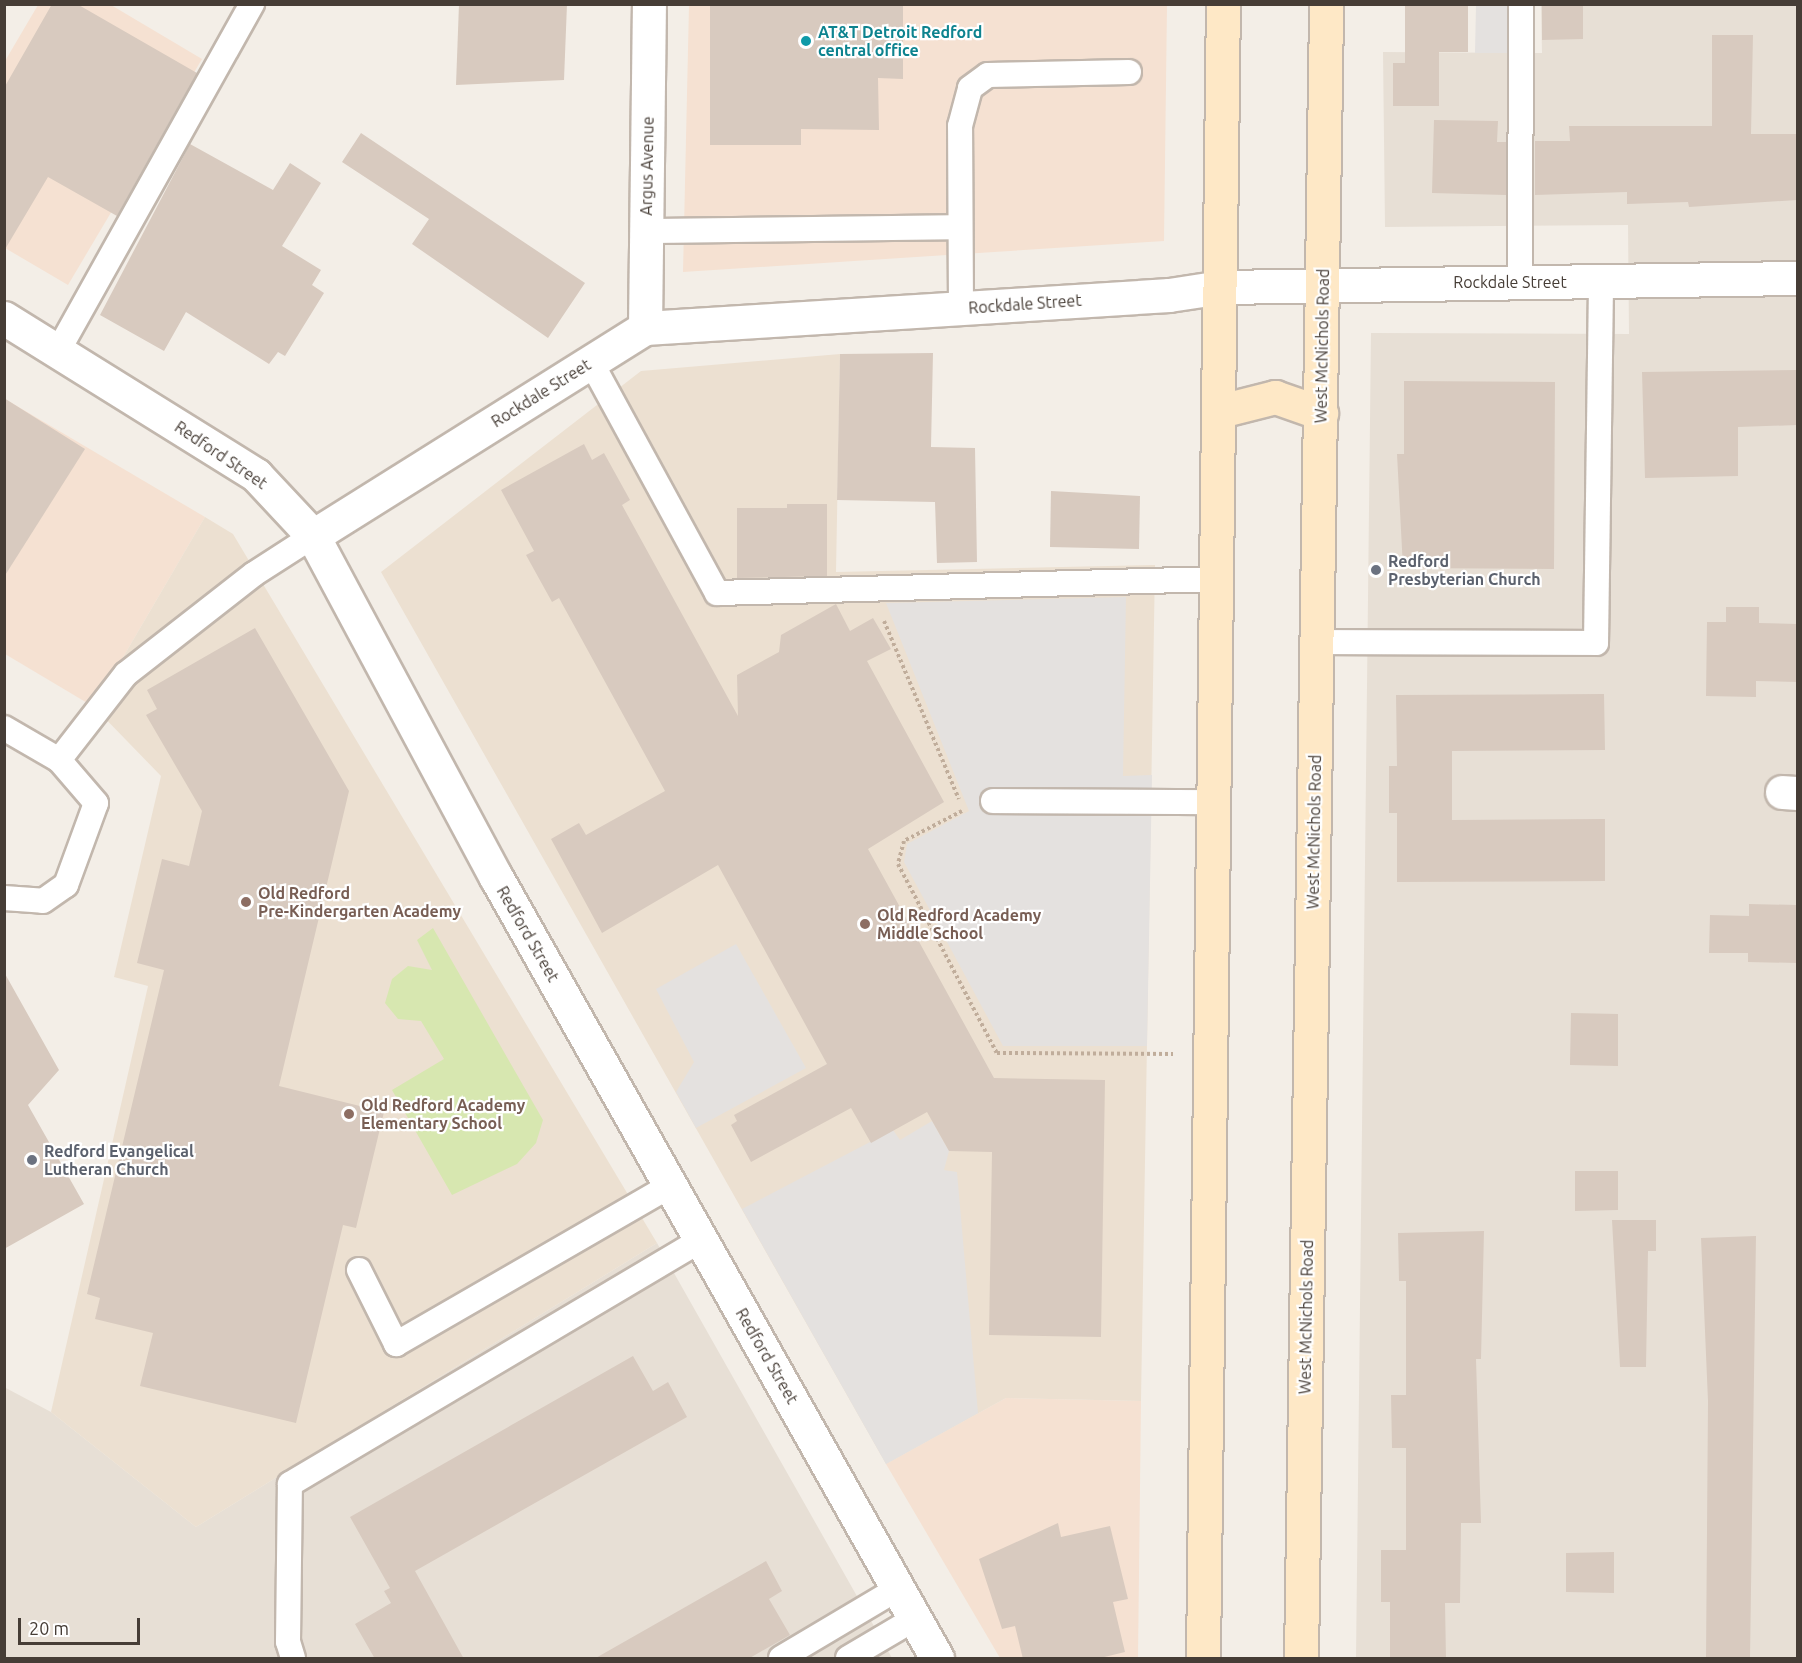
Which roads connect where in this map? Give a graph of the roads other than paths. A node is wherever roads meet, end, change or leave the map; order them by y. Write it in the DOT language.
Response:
graph roads {
  1 [pos="252,4"];
  2 [pos="649,4"];
  3 [pos="1223,4"];
  4 [pos="1326,4"];
  5 [pos="1521,4"];
  6 [pos="1129,72"];
  7 [pos="960,227"];
  8 [pos="646,231"];
  9 [pos="1797,279"];
  10 [pos="1601,282"];
  11 [pos="1520,283"];
  12 [pos="1322,285"];
  13 [pos="1222,287"];
  14 [pos="961,308"];
  15 [pos="4,318"];
  16 [pos="645,328"];
  17 [pos="58,351"];
  18 [pos="591,362"];
  19 [pos="1220,411"];
  20 [pos="1321,413"];
  21 [pos="313,536"];
  22 [pos="1216,579"];
  23 [pos="1317,642"];
  24 [pos="4,728"];
  25 [pos="59,760"];
  26 [pos="993,801"];
  27 [pos="1212,802"];
  28 [pos="5,897"];
  29 [pos="670,1185"];
  30 [pos="701,1240"];
  31 [pos="359,1270"];
  32 [pos="898,1588"];
  33 [pos="916,1618"];
  34 [pos="293,1659"];
  35 [pos="781,1659"];
  36 [pos="848,1659"];
  37 [pos="937,1659"];
  38 [pos="1203,1659"];
  39 [pos="1301,1659"];
  1 -- 17 [label="lane"];
  2 -- 8 [label="street, Argus Avenue"];
  3 -- 13 [label="main road"];
  4 -- 12 [label="main road, West McNichols Road"];
  5 -- 11 [label="lane"];
  6 -- 7 [label="lane"];
  7 -- 8 [label="lane"];
  7 -- 14 [label="lane"];
  8 -- 16 [label="street, Argus Avenue"];
  9 -- 10 [label="street, Rockdale Street"];
  10 -- 11 [label="street, Rockdale Street"];
  10 -- 23 [label="lane"];
  11 -- 12 [label="street, Rockdale Street"];
  12 -- 13 [label="street, Rockdale Street"];
  12 -- 20 [label="main road, West McNichols Road"];
  13 -- 14 [label="street, Rockdale Street"];
  13 -- 19 [label="main road"];
  14 -- 16 [label="street, Rockdale Street"];
  15 -- 17 [label="street, Redford Street"];
  16 -- 18 [label="street, Rockdale Street"];
  17 -- 21 [label="street, Redford Street"];
  18 -- 21 [label="street, Rockdale Street"];
  18 -- 22 [label="lane"];
  19 -- 20 [label="main road"];
  19 -- 22 [label="main road"];
  20 -- 23 [label="main road, West McNichols Road"];
  21 -- 25 [label="lane"];
  21 -- 29 [label="street, Redford Street"];
  22 -- 27 [label="main road"];
  23 -- 39 [label="main road, West McNichols Road"];
  24 -- 25 [label="lane"];
  25 -- 28 [label="lane"];
  26 -- 27 [label="lane"];
  27 -- 38 [label="main road"];
  29 -- 30 [label="street, Redford Street"];
  29 -- 31 [label="lane"];
  30 -- 32 [label="street, Redford Street"];
  30 -- 34 [label="lane"];
  32 -- 33 [label="street, Redford Street"];
  32 -- 35 [label="lane"];
  33 -- 36 [label="lane"];
  33 -- 37 [label="street, Redford Street"];
}
